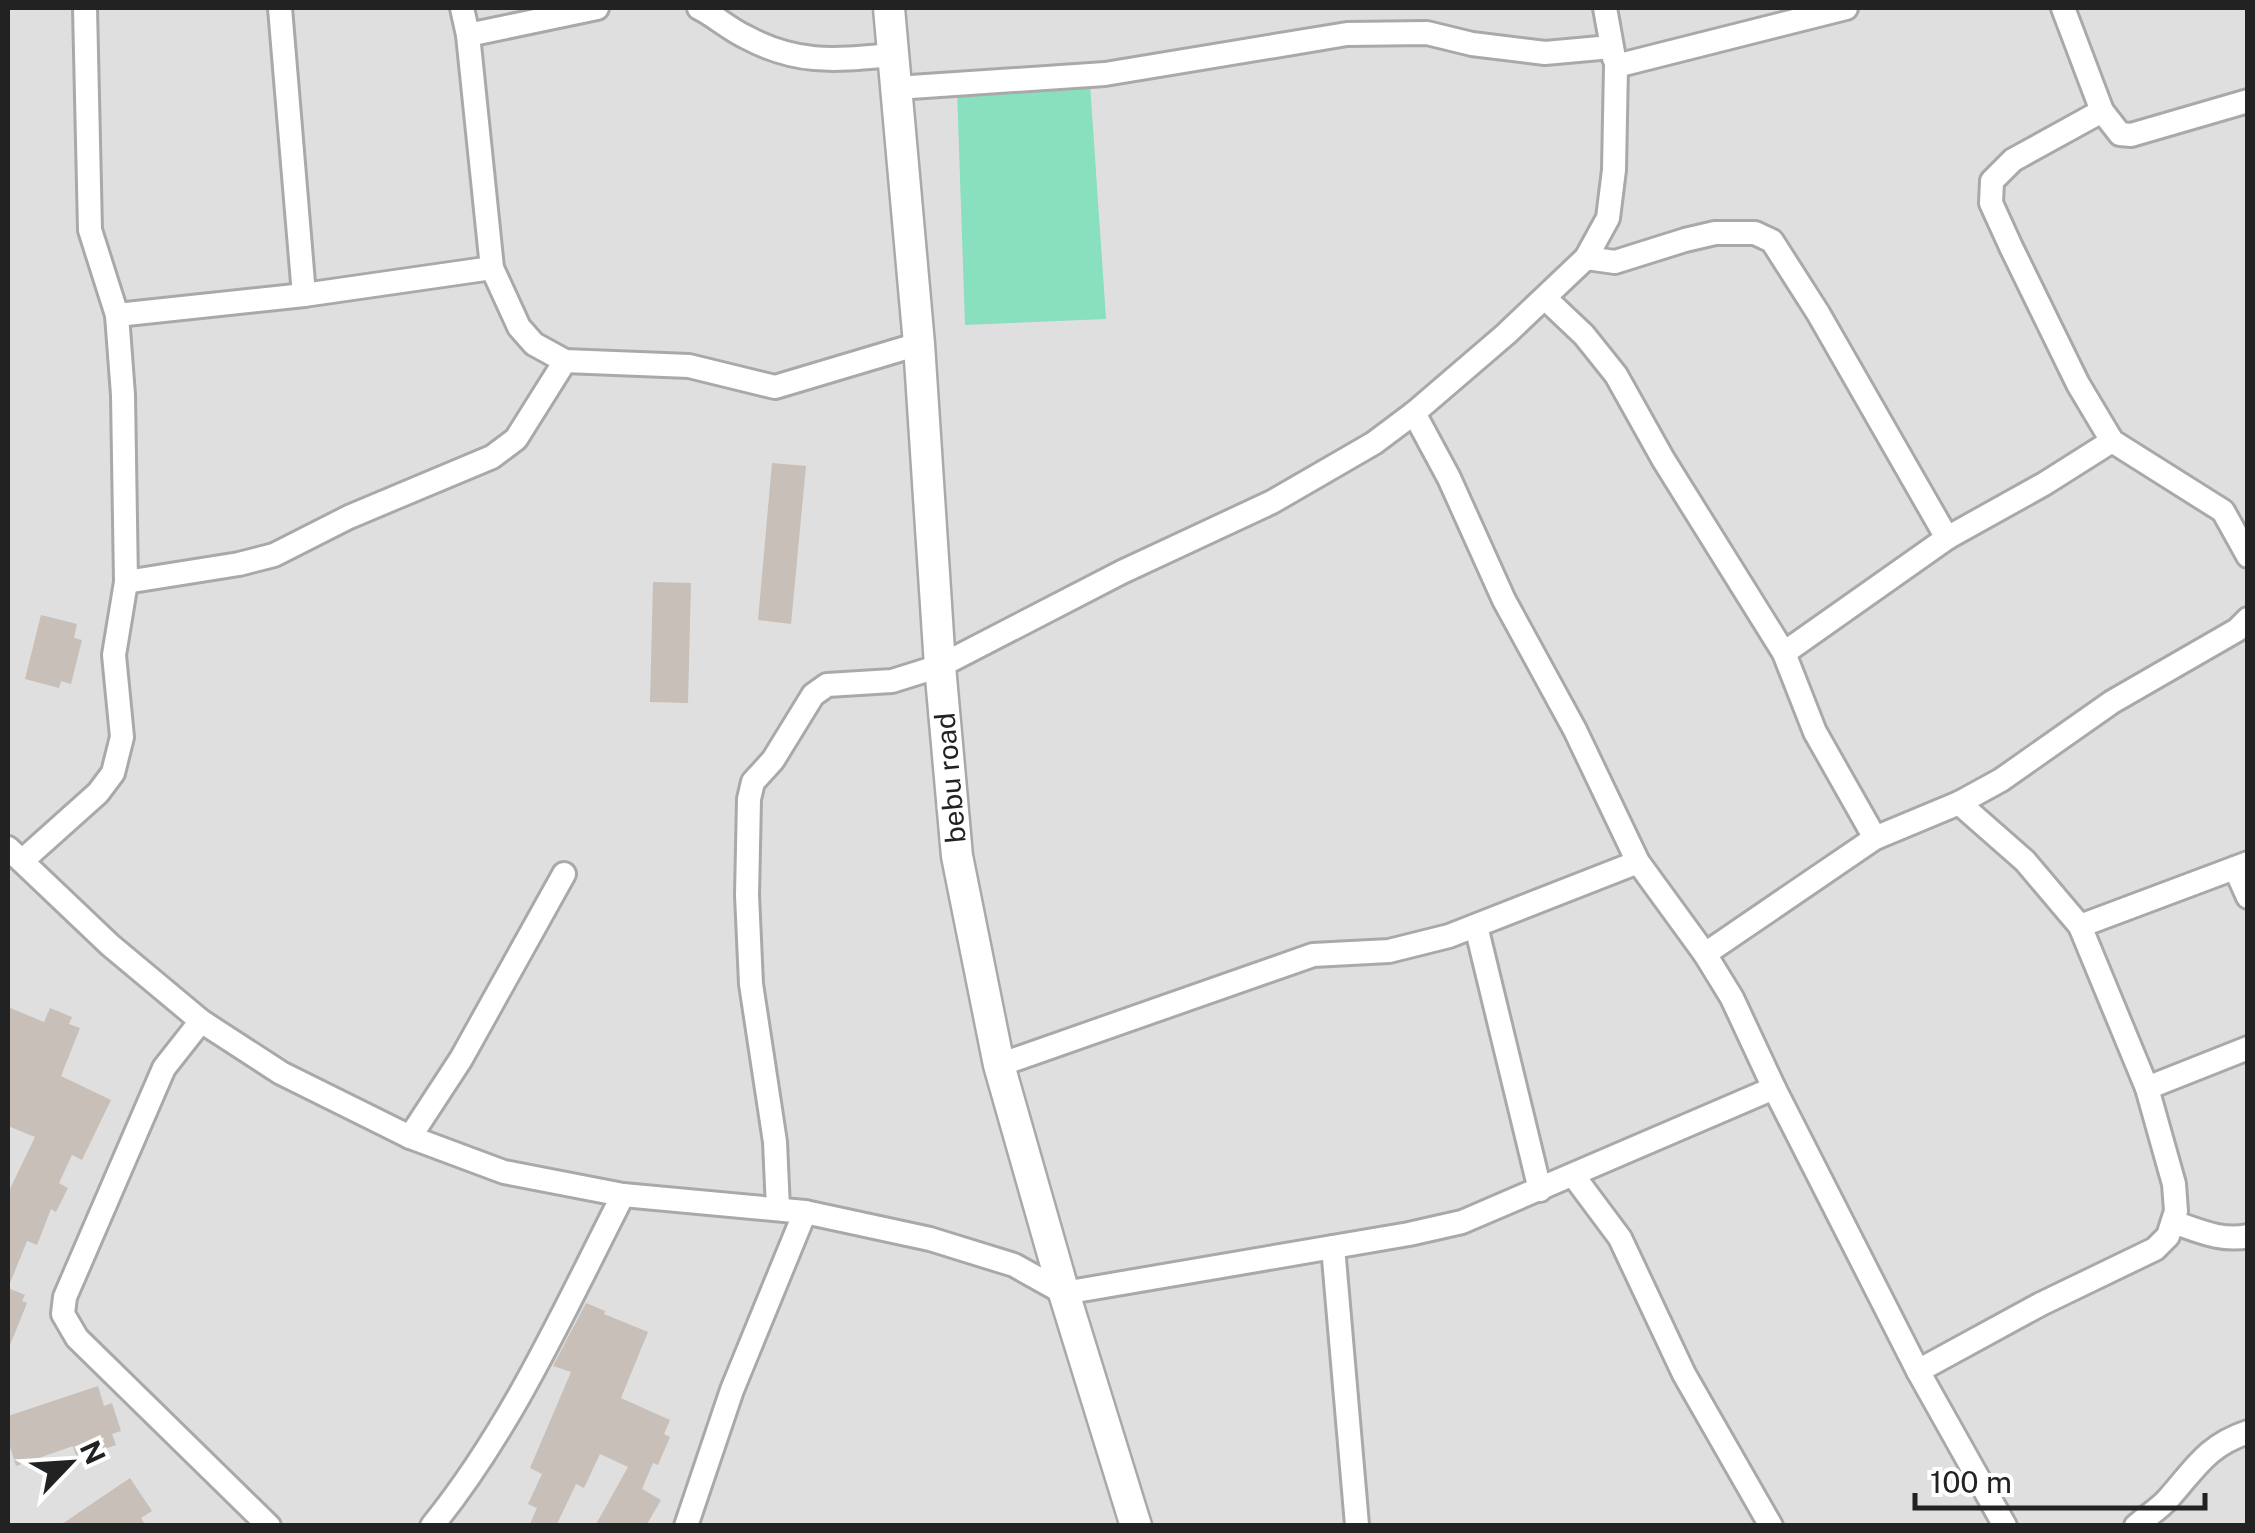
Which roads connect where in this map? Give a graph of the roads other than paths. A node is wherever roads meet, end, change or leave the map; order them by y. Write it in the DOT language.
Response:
graph roads {
  1 [pos="85,8"];
  2 [pos="280,8"];
  3 [pos="462,8"];
  4 [pos="597,8"];
  5 [pos="698,8"];
  6 [pos="888,8"];
  7 [pos="1604,8"];
  8 [pos="1846,8"];
  9 [pos="2064,8"];
  10 [pos="468,35"];
  11 [pos="893,54"];
  12 [pos="1614,56"];
  13 [pos="896,88"];
  14 [pos="2248,101"];
  15 [pos="2102,110"];
  16 [pos="1586,258"];
  17 [pos="492,268"];
  18 [pos="304,295"];
  19 [pos="1546,298"];
  20 [pos="117,315"];
  21 [pos="919,344"];
  22 [pos="564,361"];
  23 [pos="1414,412"];
  24 [pos="2112,441"];
  25 [pos="1948,538"];
  26 [pos="2248,556"];
  27 [pos="126,582"];
  28 [pos="2248,618"];
  29 [pos="1784,653"];
  30 [pos="940,666"];
  31 [pos="1960,802"];
  32 [pos="1875,838"];
  33 [pos="15,854"];
  34 [pos="1638,862"];
  35 [pos="2241,866"];
  36 [pos="564,874"];
  37 [pos="2248,897"];
  38 [pos="1476,926"];
  39 [pos="2080,926"];
  40 [pos="1705,954"];
  41 [pos="201,1021"];
  42 [pos="2248,1048"];
  43 [pos="999,1065"];
  44 [pos="1774,1088"];
  45 [pos="2147,1088"];
  46 [pos="410,1138"];
  47 [pos="1574,1175"];
  48 [pos="1540,1190"];
  49 [pos="624,1194"];
  50 [pos="778,1209"];
  51 [pos="806,1212"];
  52 [pos="2173,1222"];
  53 [pos="2248,1236"];
  54 [pos="1333,1247"];
  55 [pos="1064,1293"];
  56 [pos="1918,1370"];
  57 [pos="2248,1432"];
  58 [pos="1357,1525"];
  59 [pos="269,1526"];
  60 [pos="432,1526"];
  61 [pos="686,1526"];
  62 [pos="1136,1526"];
  63 [pos="1771,1526"];
  64 [pos="2004,1526"];
  65 [pos="2136,1526"];
  1 -- 20 [label="street"];
  2 -- 18 [label="street"];
  3 -- 10 [label="street"];
  4 -- 10 [label="street"];
  5 -- 11 [label="street"];
  6 -- 11 [label="street, bebu road"];
  7 -- 12 [label="street"];
  8 -- 12 [label="street"];
  9 -- 15 [label="street"];
  10 -- 17 [label="street"];
  11 -- 13 [label="street, bebu road"];
  12 -- 13 [label="street"];
  12 -- 16 [label="street"];
  13 -- 21 [label="street, bebu road"];
  14 -- 15 [label="street"];
  15 -- 24 [label="street"];
  16 -- 19 [label="street"];
  16 -- 25 [label="street"];
  17 -- 18 [label="street"];
  17 -- 22 [label="street"];
  18 -- 20 [label="street"];
  19 -- 23 [label="street"];
  19 -- 29 [label="street"];
  20 -- 27 [label="street"];
  21 -- 22 [label="street"];
  21 -- 30 [label="street, bebu road"];
  22 -- 27 [label="street"];
  23 -- 30 [label="street"];
  23 -- 34 [label="street"];
  24 -- 25 [label="street"];
  24 -- 26 [label="street"];
  25 -- 29 [label="street"];
  27 -- 33 [label="street"];
  28 -- 31 [label="street"];
  29 -- 32 [label="street"];
  30 -- 43 [label="street, bebu road"];
  30 -- 50 [label="street"];
  31 -- 32 [label="street"];
  31 -- 39 [label="street"];
  32 -- 40 [label="street"];
  33 -- 41 [label="street"];
  34 -- 38 [label="street"];
  34 -- 40 [label="street"];
  35 -- 37 [label="street"];
  35 -- 39 [label="street"];
  36 -- 46 [label="street"];
  38 -- 43 [label="street"];
  38 -- 48 [label="street"];
  39 -- 45 [label="street"];
  40 -- 44 [label="street"];
  41 -- 46 [label="street"];
  41 -- 59 [label="street"];
  42 -- 45 [label="street"];
  43 -- 55 [label="street, bebu road"];
  44 -- 47 [label="street"];
  44 -- 56 [label="street"];
  45 -- 52 [label="street"];
  46 -- 49 [label="street"];
  47 -- 48 [label="street"];
  47 -- 63 [label="street"];
  48 -- 54 [label="street"];
  49 -- 50 [label="street"];
  49 -- 60 [label="street"];
  50 -- 51 [label="street"];
  51 -- 55 [label="street"];
  51 -- 61 [label="street"];
  52 -- 53 [label="street"];
  52 -- 56 [label="street"];
  54 -- 55 [label="street"];
  54 -- 58 [label="street"];
  55 -- 62 [label="street, bebu road"];
  56 -- 64 [label="street"];
  57 -- 65 [label="street"];
}
